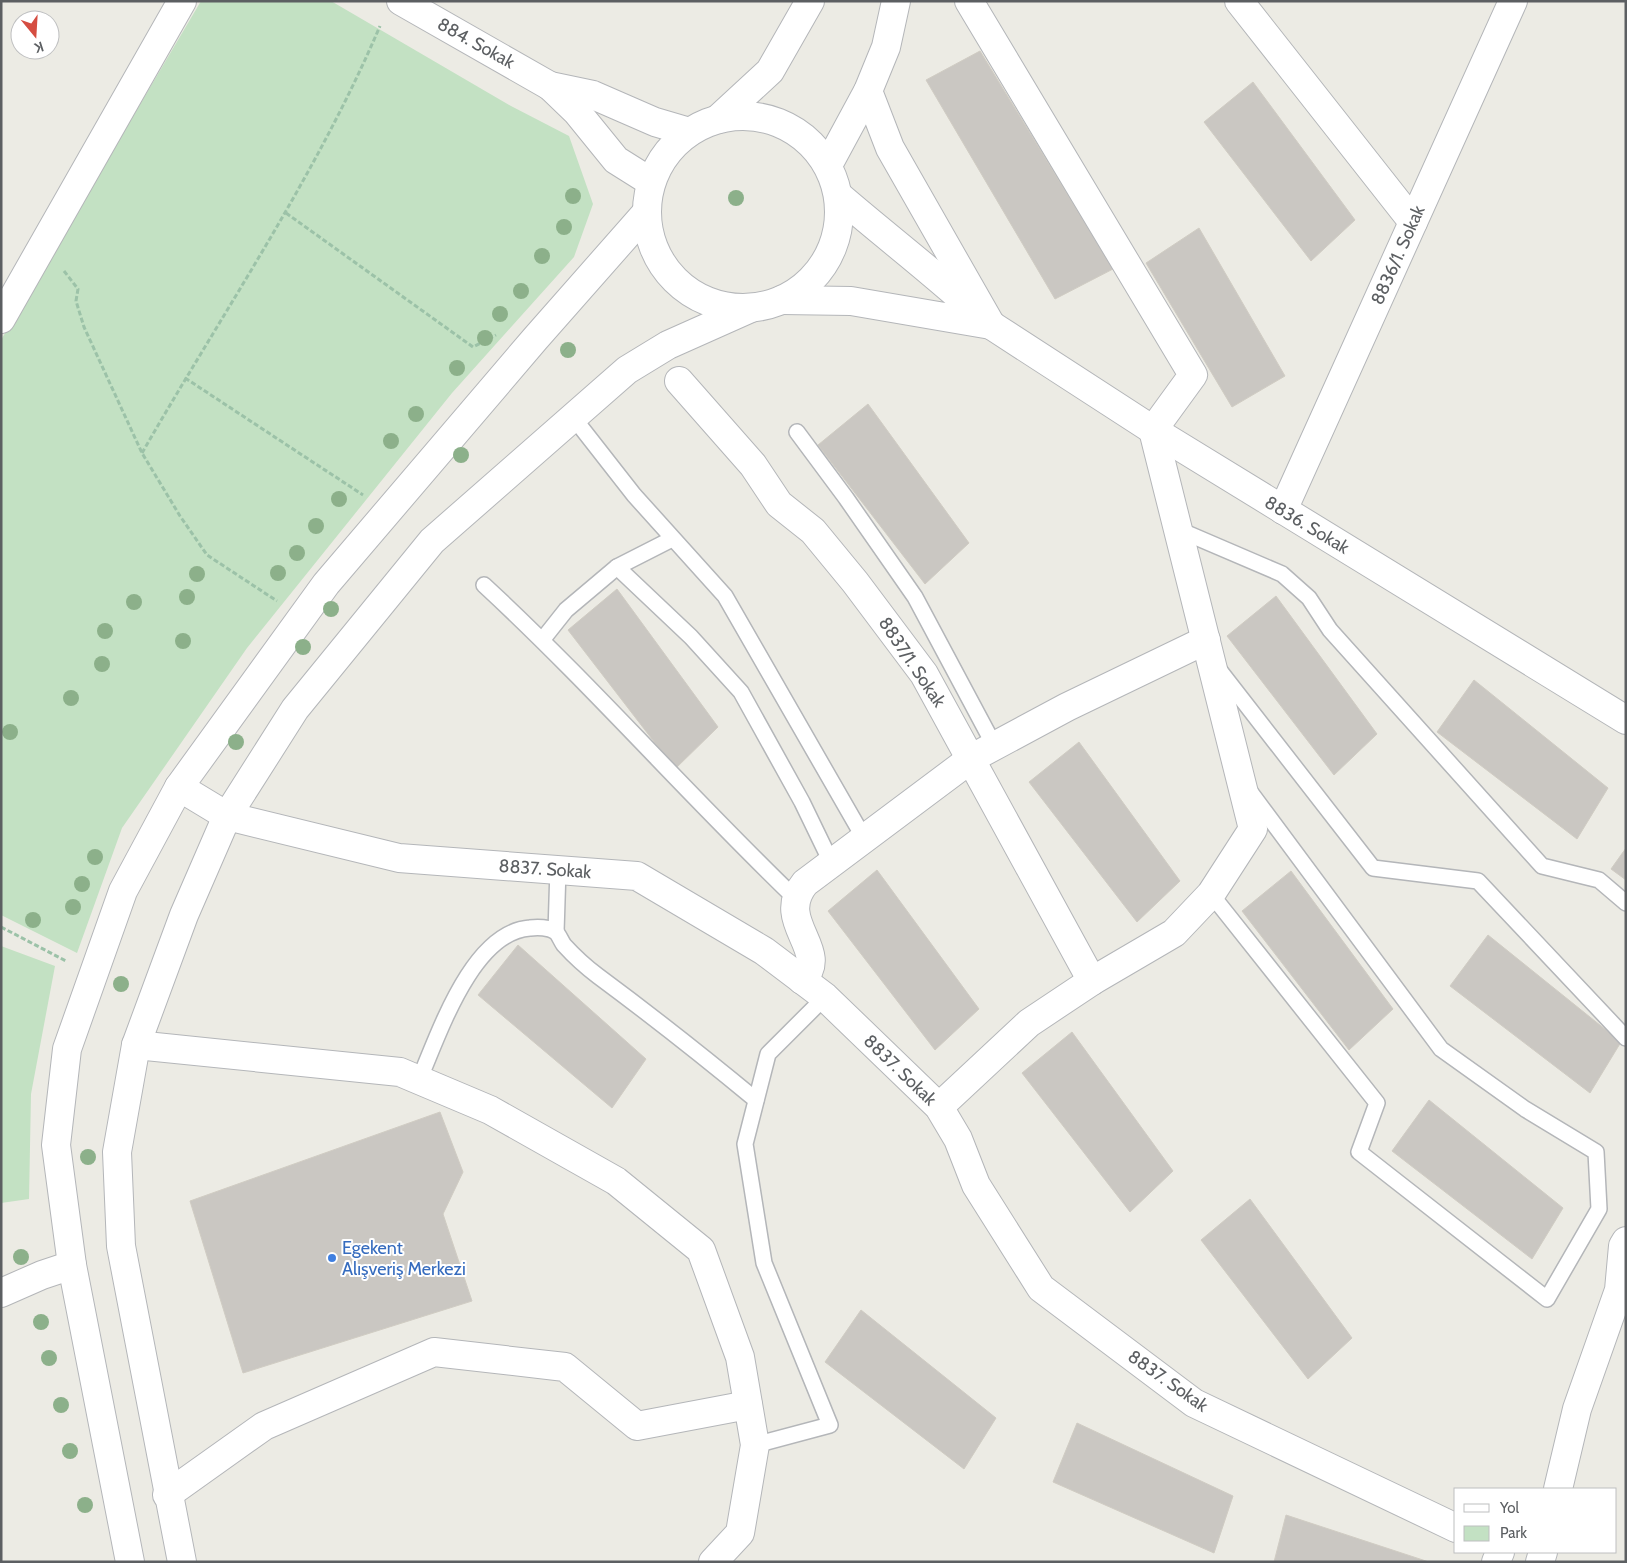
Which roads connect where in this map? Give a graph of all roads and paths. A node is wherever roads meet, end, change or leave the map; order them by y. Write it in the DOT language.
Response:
graph roads {
  1 [pos="182,1"];
  2 [pos="401,1"];
  3 [pos="810,1"];
  4 [pos="896,1"];
  5 [pos="969,1"];
  6 [pos="1239,1"];
  7 [pos="1513,1"];
  8 [pos="380,26"];
  9 [pos="550,86"];
  10 [pos="868,91"];
  11 [pos="718,119"];
  12 [pos="689,132"];
  13 [pos="828,165"];
  14 [pos="651,182"];
  15 [pos="838,195"];
  16 [pos="286,213"];
  17 [pos="646,213"];
  18 [pos="1412,222"];
  19 [pos="782,300"];
  20 [pos="76,301"];
  21 [pos="751,308"];
  22 [pos="1,319"];
  23 [pos="991,325"];
  24 [pos="499,334"];
  25 [pos="185,378"];
  26 [pos="679,381"];
  27 [pos="573,417"];
  28 [pos="1153,430"];
  29 [pos="797,432"];
  30 [pos="142,453"];
  31 [pos="368,498"];
  32 [pos="1282,510"];
  33 [pos="1178,529"];
  34 [pos="672,539"];
  35 [pos="617,567"];
  36 [pos="484,585"];
  37 [pos="282,604"];
  38 [pos="543,640"];
  39 [pos="1208,650"];
  40 [pos="1626,720"];
  41 [pos="983,752"];
  42 [pos="1240,779"];
  43 [pos="179,788"];
  44 [pos="227,816"];
  45 [pos="864,838"];
  46 [pos="831,862"];
  47 [pos="558,869"];
  48 [pos="1211,894"];
  49 [pos="796,898"];
  50 [pos="1626,902"];
  51 [pos="1,927"];
  52 [pos="556,932"];
  53 [pos="73,965"];
  54 [pos="802,980"];
  55 [pos="1092,981"];
  56 [pos="825,997"];
  57 [pos="1626,1038"];
  58 [pos="136,1045"];
  59 [pos="418,1080"];
  60 [pos="756,1100"];
  61 [pos="939,1107"];
  62 [pos="1626,1241"];
  63 [pos="72,1265"];
  64 [pos="1,1294"];
  65 [pos="748,1405"];
  66 [pos="755,1445"];
  67 [pos="1558,1488"];
  68 [pos="167,1495"];
  69 [pos="1454,1527"];
  70 [pos="130,1562"];
  71 [pos="182,1562"];
  72 [pos="713,1562"];
  1 -- 22 [label="street"];
  2 -- 9 [label="street, 884. Sokak"];
  3 -- 11 [label="street"];
  4 -- 10 [label="street"];
  5 -- 28 [label="street"];
  6 -- 18 [label="street"];
  7 -- 18 [label="street, 8836/1. Sokak"];
  8 -- 16 [label="path"];
  9 -- 12 [label="street, 884. Sokak"];
  9 -- 14 [label="street, 884. Sokak"];
  10 -- 13 [label="street"];
  10 -- 23 [label="street"];
  11 -- 12 [label="street"];
  11 -- 13 [label="street"];
  12 -- 14 [label="street"];
  13 -- 15 [label="street"];
  14 -- 17 [label="street"];
  15 -- 19 [label="street"];
  15 -- 23 [label="street"];
  16 -- 24 [label="path"];
  16 -- 25 [label="path"];
  17 -- 21 [label="street"];
  17 -- 43 [label="street"];
  18 -- 32 [label="street, 8836/1. Sokak"];
  19 -- 21 [label="street"];
  19 -- 23 [label="street"];
  20 -- 30 [label="path"];
  21 -- 27 [label="street"];
  23 -- 28 [label="street, 8836. Sokak"];
  25 -- 30 [label="path"];
  25 -- 31 [label="path"];
  26 -- 41 [label="street, 8837/1. Sokak"];
  27 -- 34 [label="lane"];
  27 -- 44 [label="street"];
  28 -- 32 [label="street, 8836. Sokak"];
  28 -- 33 [label="street"];
  29 -- 41 [label="lane"];
  30 -- 37 [label="path"];
  32 -- 40 [label="street, 8836. Sokak"];
  33 -- 39 [label="street"];
  33 -- 50 [label="lane"];
  34 -- 35 [label="lane"];
  34 -- 45 [label="lane"];
  35 -- 38 [label="lane"];
  35 -- 46 [label="lane"];
  36 -- 38 [label="lane"];
  38 -- 49 [label="lane"];
  39 -- 41 [label="street"];
  39 -- 42 [label="street"];
  39 -- 57 [label="lane"];
  41 -- 45 [label="street"];
  41 -- 55 [label="street, 8837/1. Sokak"];
  42 -- 48 [label="street"];
  42 -- 48 [label="lane"];
  43 -- 44 [label="street, 8837. Sokak"];
  43 -- 63 [label="street"];
  44 -- 47 [label="street, 8837. Sokak"];
  44 -- 58 [label="street"];
  45 -- 46 [label="street"];
  46 -- 49 [label="street"];
  47 -- 52 [label="lane"];
  47 -- 54 [label="street, 8837. Sokak"];
  48 -- 55 [label="street"];
  49 -- 54 [label="street"];
  51 -- 53 [label="path"];
  52 -- 59 [label="lane"];
  52 -- 60 [label="lane"];
  54 -- 56 [label="street, 8837. Sokak"];
  55 -- 61 [label="street"];
  56 -- 60 [label="lane"];
  56 -- 61 [label="street, 8837. Sokak"];
  58 -- 59 [label="street"];
  58 -- 68 [label="street"];
  59 -- 65 [label="street"];
  60 -- 66 [label="lane"];
  61 -- 69 [label="street, 8837. Sokak"];
  62 -- 67 [label="street"];
  63 -- 64 [label="street"];
  63 -- 70 [label="street"];
  65 -- 66 [label="street"];
  65 -- 68 [label="street"];
  66 -- 72 [label="street"];
  68 -- 71 [label="street"];
}
